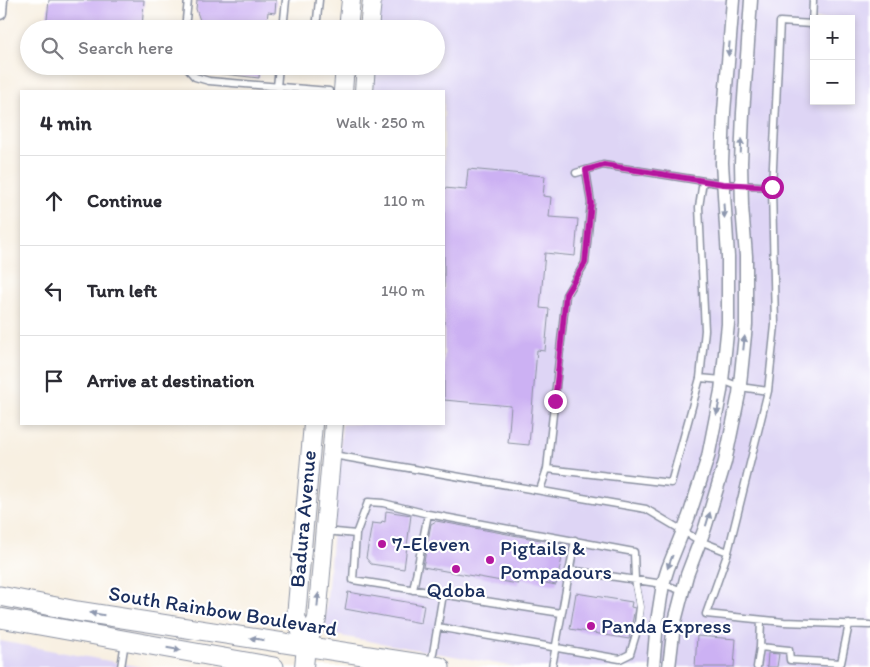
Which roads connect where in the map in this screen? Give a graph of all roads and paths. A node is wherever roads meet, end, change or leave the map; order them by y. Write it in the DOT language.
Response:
graph roads {
  1 [pos="1,0"];
  2 [pos="188,0"];
  3 [pos="286,0"];
  4 [pos="319,0"];
  5 [pos="351,0"];
  6 [pos="372,0"];
  7 [pos="733,0"];
  8 [pos="751,0"];
  9 [pos="813,0"];
  10 [pos="0,13"];
  11 [pos="186,20"];
  12 [pos="284,20"];
  13 [pos="317,20"];
  14 [pos="349,20"];
  15 [pos="370,20"];
  16 [pos="193,75"];
  17 [pos="278,75"];
  18 [pos="344,75"];
  19 [pos="365,75"];
  20 [pos="277,87"];
  21 [pos="316,90"];
  22 [pos="343,90"];
  23 [pos="364,90"];
  24 [pos="586,170"];
  25 [pos="576,172"];
  26 [pos="703,181"];
  27 [pos="723,184"];
  28 [pos="741,186"];
  29 [pos="772,187"];
  30 [pos="700,378"];
  31 [pos="722,380"];
  32 [pos="740,387"];
  33 [pos="768,390"];
  34 [pos="313,425"];
  35 [pos="334,425"];
  36 [pos="311,452"];
  37 [pos="331,454"];
  38 [pos="548,469"];
  39 [pos="540,490"];
  40 [pos="428,514"];
  41 [pos="325,530"];
  42 [pos="683,531"];
  43 [pos="356,534"];
  44 [pos="575,540"];
  45 [pos="700,541"];
  46 [pos="728,552"];
  47 [pos="569,570"];
  48 [pos="635,580"];
  49 [pos="663,584"];
  50 [pos="413,590"];
  51 [pos="683,591"];
  52 [pos="443,594"];
  53 [pos="0,596"];
  54 [pos="0,606"];
  55 [pos="53,606"];
  56 [pos="562,613"];
  57 [pos="0,618"];
  58 [pos="761,620"];
  59 [pos="849,624"];
  60 [pos="870,625"];
  61 [pos="438,627"];
  62 [pos="126,640"];
  63 [pos="306,646"];
  64 [pos="556,646"];
  65 [pos="760,647"];
  66 [pos="436,666"];
  67 [pos="122,667"];
  68 [pos="274,667"];
  69 [pos="304,667"];
  70 [pos="552,667"];
  71 [pos="653,667"];
  72 [pos="669,667"];
  73 [pos="757,667"];
  1 -- 10 [label="street"];
  2 -- 11 [label="lane"];
  3 -- 12 [label="lane"];
  4 -- 13 [label="lane"];
  5 -- 14 [label="main road"];
  6 -- 15 [label="main road"];
  7 -- 27 [label="street, one-way"];
  28 -- 8 [label="street, one-way"];
  9 -- 29 [label="lane"];
  16 -- 20 [label="lane"];
  17 -- 20 [label="lane"];
  18 -- 22 [label="main road"];
  19 -- 23 [label="main road"];
  20 -- 21 [label="lane"];
  24 -- 25 [label="lane"];
  24 -- 26 [label="lane"];
  24 -- 38 [label="lane"];
  26 -- 27 [label="lane"];
  26 -- 30 [label="lane"];
  27 -- 28 [label="lane"];
  27 -- 31 [label="street, one-way"];
  28 -- 29 [label="lane"];
  32 -- 28 [label="street, one-way"];
  29 -- 33 [label="lane"];
  30 -- 31 [label="lane"];
  30 -- 38 [label="lane"];
  31 -- 32 [label="lane"];
  31 -- 42 [label="street, one-way"];
  32 -- 33 [label="lane"];
  45 -- 32 [label="street, one-way"];
  33 -- 46 [label="lane"];
  34 -- 36 [label="main road, Badura Avenue"];
  35 -- 37 [label="main road, Badura Avenue"];
  36 -- 37 [label="main road"];
  36 -- 63 [label="main road, Badura Avenue"];
  37 -- 39 [label="lane"];
  37 -- 41 [label="main road, Badura Avenue"];
  38 -- 39 [label="lane"];
  39 -- 42 [label="lane"];
  40 -- 43 [label="lane"];
  40 -- 44 [label="lane"];
  40 -- 50 [label="lane"];
  41 -- 43 [label="lane"];
  63 -- 41 [label="main road, Badura Avenue, one-way"];
  42 -- 45 [label="lane"];
  42 -- 49 [label="street, one-way"];
  43 -- 50 [label="lane"];
  44 -- 47 [label="lane"];
  44 -- 48 [label="lane"];
  45 -- 46 [label="lane"];
  45 -- 51 [label="street"];
  46 -- 58 [label="lane"];
  47 -- 48 [label="lane"];
  47 -- 56 [label="lane"];
  48 -- 49 [label="lane"];
  48 -- 64 [label="lane"];
  49 -- 51 [label="lane"];
  49 -- 71 [label="street"];
  50 -- 52 [label="lane"];
  51 -- 72 [label="street"];
  52 -- 56 [label="lane"];
  52 -- 61 [label="lane"];
  53 -- 55 [label="main road, South Rainbow Boulevard"];
  54 -- 55 [label="main road"];
  63 -- 55 [label="main road, South Rainbow Boulevard, one-way"];
  56 -- 64 [label="lane"];
  57 -- 62 [label="main road, South Rainbow Boulevard"];
  58 -- 59 [label="lane"];
  58 -- 65 [label="lane"];
  59 -- 60 [label="lane"];
  59 -- 65 [label="lane"];
  61 -- 64 [label="lane"];
  61 -- 66 [label="lane"];
  62 -- 67 [label="lane"];
  62 -- 68 [label="main road, South Rainbow Boulevard, one-way"];
  63 -- 66 [label="main road, South Rainbow Boulevard"];
  63 -- 69 [label="main road, Badura Avenue"];
  64 -- 70 [label="lane"];
  65 -- 73 [label="lane"];
}
